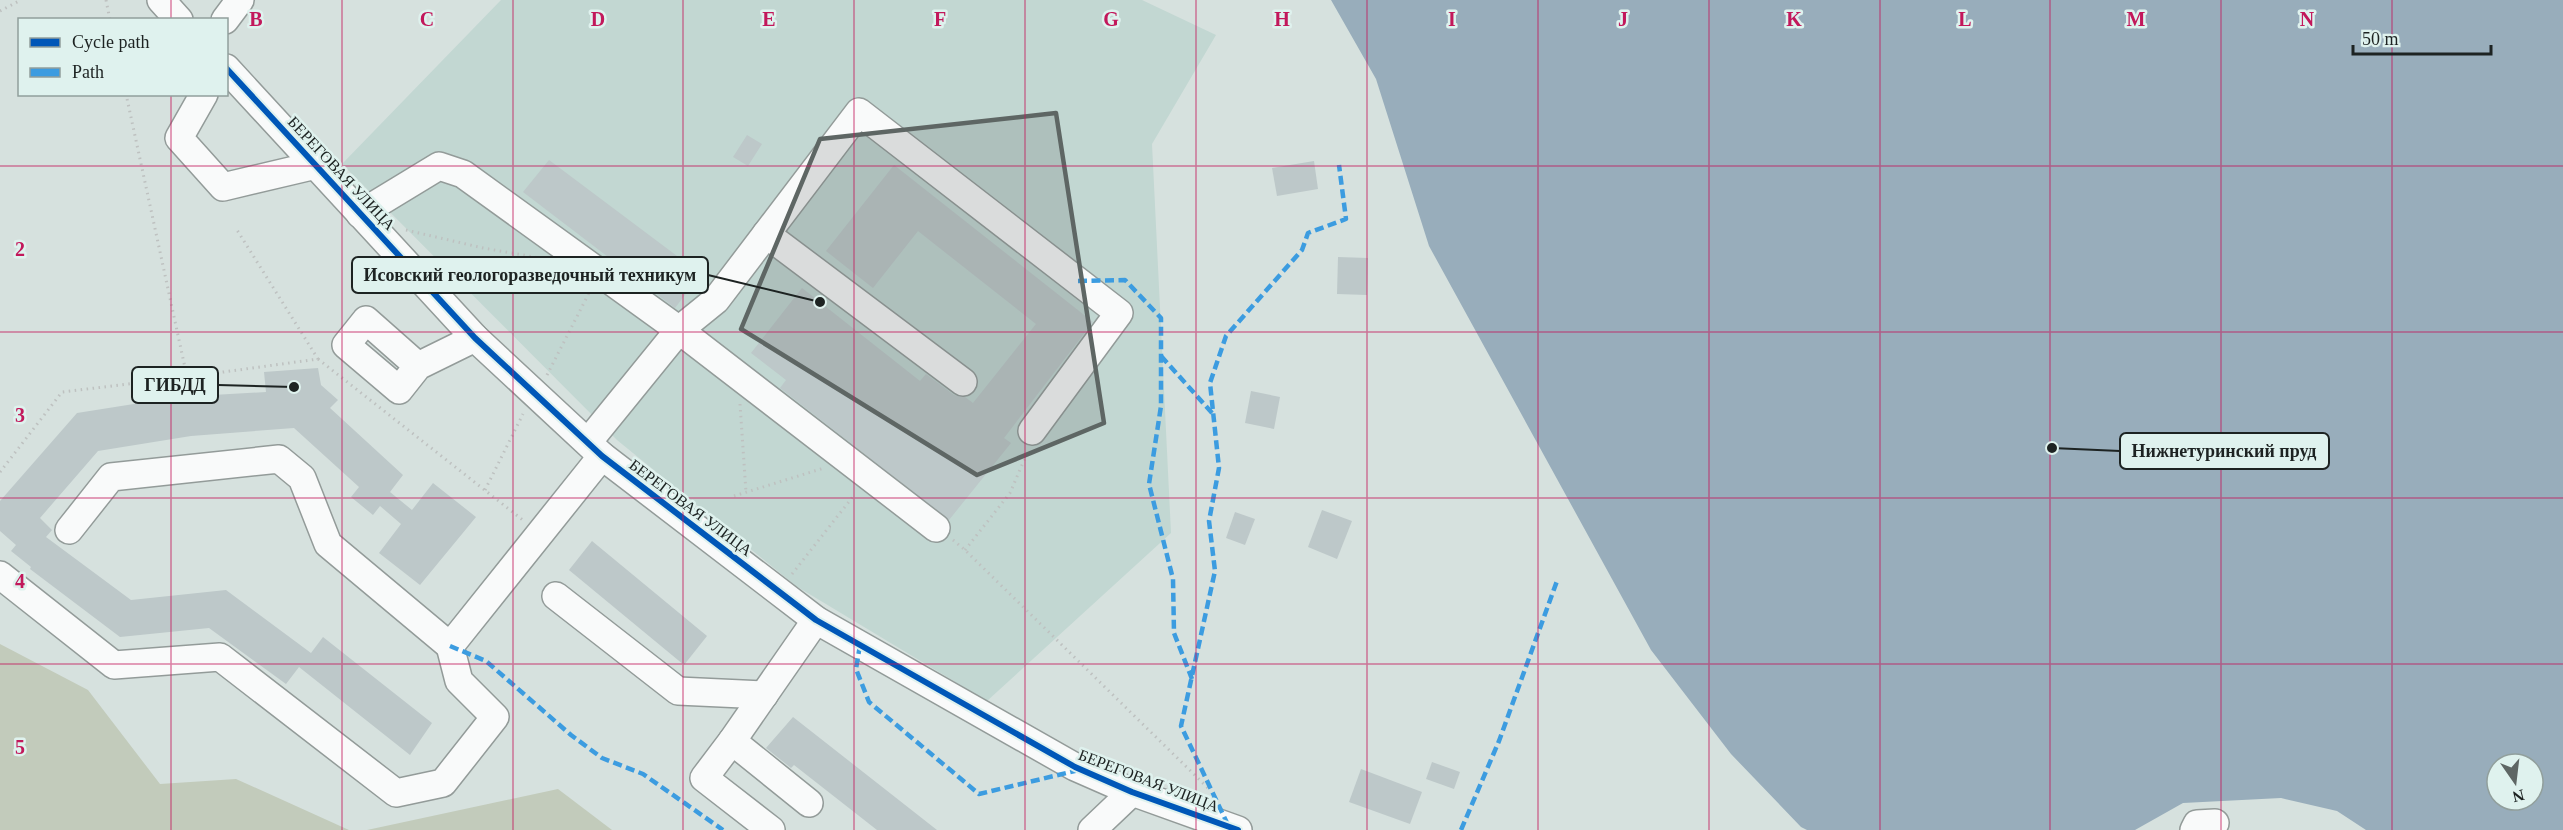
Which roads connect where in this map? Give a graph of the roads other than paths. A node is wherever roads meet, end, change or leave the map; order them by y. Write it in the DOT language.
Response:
graph roads {
  1 [pos="161,0"];
  2 [pos="240,0"];
  3 [pos="177,18"];
  4 [pos="226,18"];
  5 [pos="228,70"];
  6 [pos="203,96"];
  7 [pos="316,165"];
  8 [pos="363,217"];
  9 [pos="766,234"];
  10 [pos="679,330"];
  11 [pos="475,338"];
  12 [pos="418,366"];
  13 [pos="963,382"];
  14 [pos="1032,431"];
  15 [pos="595,449"];
  16 [pos="936,528"];
  17 [pos="69,530"];
  18 [pos="0,575"];
  19 [pos="556,596"];
  20 [pos="816,620"];
  21 [pos="450,646"];
  22 [pos="764,695"];
  23 [pos="732,741"];
  24 [pos="1132,792"];
  25 [pos="809,803"];
  26 [pos="771,830"];
  27 [pos="1092,830"];
  28 [pos="1238,830"];
  1 -- 3 [label="street"];
  2 -- 4 [label="street"];
  5 -- 7 [label="street, БЕРЕГОВАЯ УЛИЦА"];
  6 -- 7 [label="street"];
  7 -- 8 [label="street, БЕРЕГОВАЯ УЛИЦА"];
  8 -- 10 [label="street"];
  8 -- 11 [label="street, БЕРЕГОВАЯ УЛИЦА"];
  9 -- 10 [label="street"];
  9 -- 13 [label="street"];
  9 -- 14 [label="street"];
  10 -- 15 [label="street"];
  10 -- 16 [label="street"];
  11 -- 12 [label="street"];
  11 -- 15 [label="street, БЕРЕГОВАЯ УЛИЦА"];
  15 -- 20 [label="street, БЕРЕГОВАЯ УЛИЦА"];
  15 -- 21 [label="street"];
  17 -- 21 [label="street"];
  18 -- 21 [label="street"];
  19 -- 22 [label="street"];
  20 -- 22 [label="street"];
  20 -- 24 [label="street, БЕРЕГОВАЯ УЛИЦА"];
  22 -- 23 [label="street"];
  23 -- 25 [label="street"];
  23 -- 26 [label="street"];
  24 -- 27 [label="street"];
  24 -- 28 [label="street, БЕРЕГОВАЯ УЛИЦА"];
}
